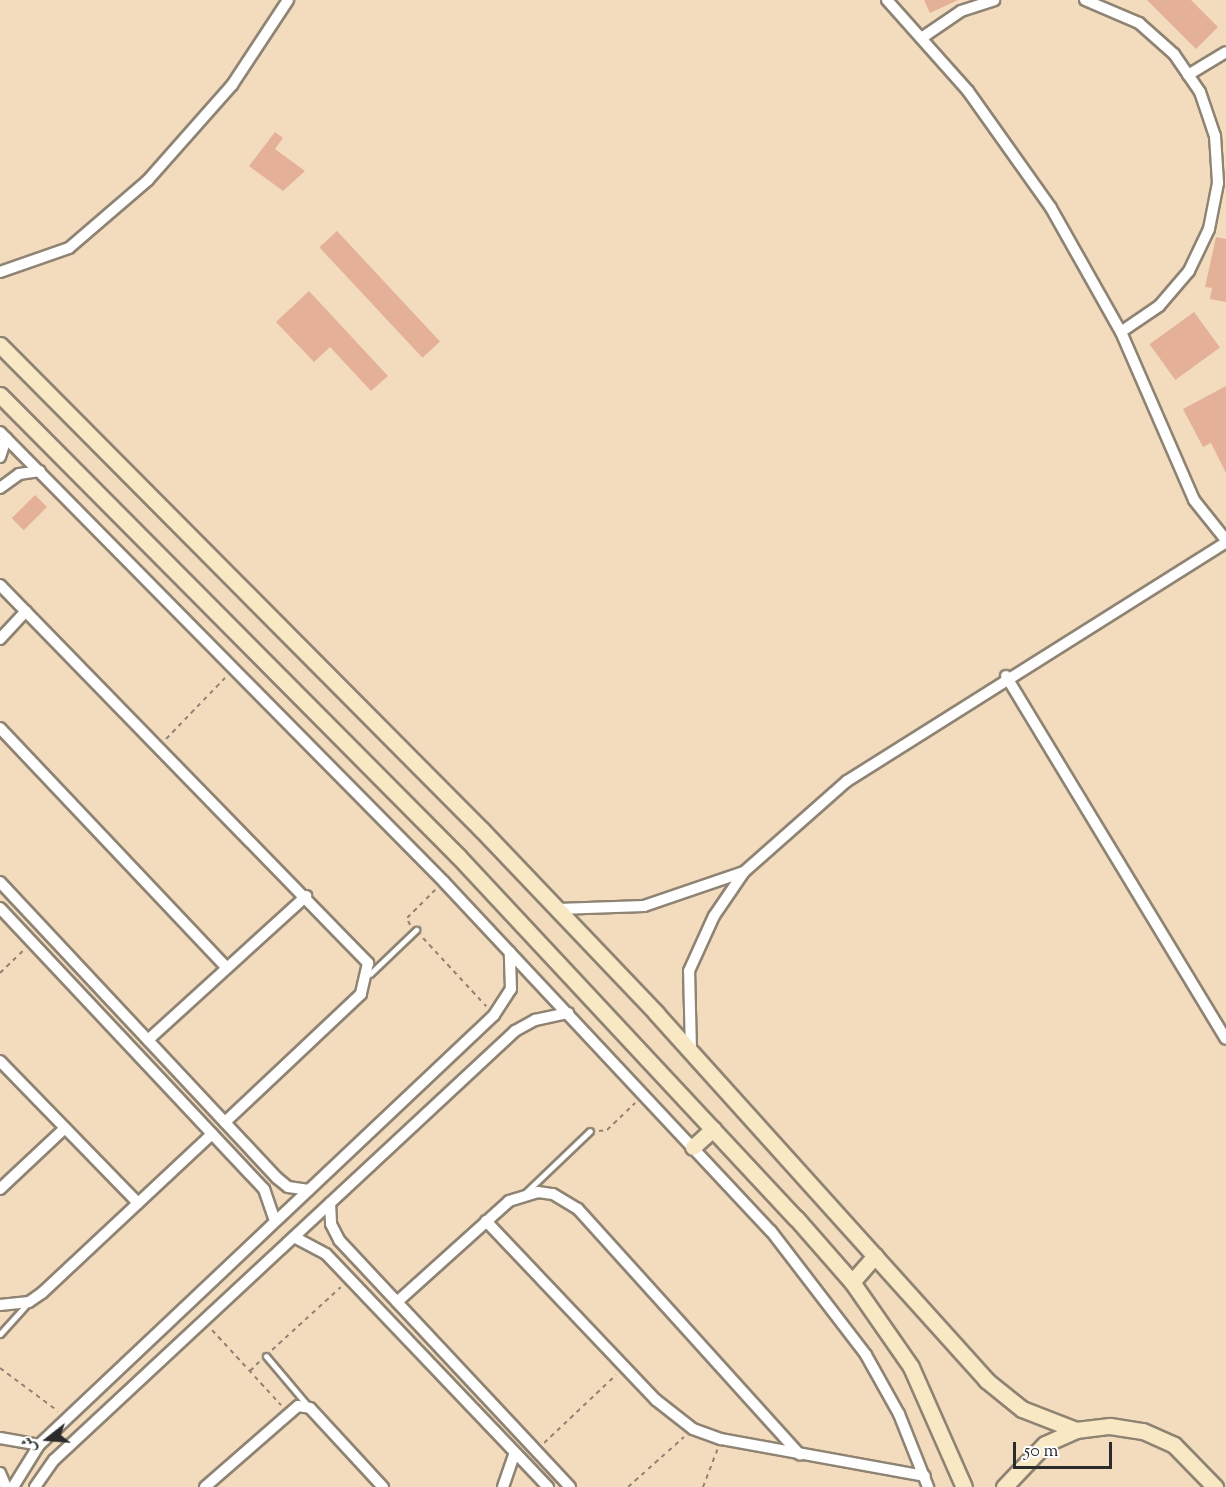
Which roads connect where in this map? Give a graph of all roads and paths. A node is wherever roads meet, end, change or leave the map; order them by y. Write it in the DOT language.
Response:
graph roads {
  1 [pos="288,0"];
  2 [pos="887,0"];
  3 [pos="994,0"];
  4 [pos="1085,0"];
  5 [pos="923,37"];
  6 [pos="1226,52"];
  7 [pos="1188,75"];
  8 [pos="0,272"];
  9 [pos="1121,332"];
  10 [pos="0,345"];
  11 [pos="0,395"];
  12 [pos="3,435"];
  13 [pos="0,457"];
  14 [pos="40,471"];
  15 [pos="0,488"];
  16 [pos="1226,541"];
  17 [pos="0,585"];
  18 [pos="26,612"];
  19 [pos="0,639"];
  20 [pos="235,668"];
  21 [pos="1006,676"];
  22 [pos="0,728"];
  23 [pos="159,746"];
  24 [pos="744,872"];
  25 [pos="0,882"];
  26 [pos="444,882"];
  27 [pos="306,896"];
  28 [pos="0,908"];
  29 [pos="558,909"];
  30 [pos="416,930"];
  31 [pos="32,942"];
  32 [pos="510,952"];
  33 [pos="227,968"];
  34 [pos="0,973"];
  35 [pos="370,974"];
  36 [pos="568,1013"];
  37 [pos="494,1015"];
  38 [pos="1226,1039"];
  39 [pos="148,1040"];
  40 [pos="691,1051"];
  41 [pos="1,1061"];
  42 [pos="644,1095"];
  43 [pos="225,1122"];
  44 [pos="65,1128"];
  45 [pos="713,1129"];
  46 [pos="590,1131"];
  47 [pos="212,1134"];
  48 [pos="693,1147"];
  49 [pos="277,1178"];
  50 [pos="0,1189"];
  51 [pos="264,1189"];
  52 [pos="309,1190"];
  53 [pos="523,1194"];
  54 [pos="138,1203"];
  55 [pos="330,1203"];
  56 [pos="275,1221"];
  57 [pos="486,1221"];
  58 [pos="294,1237"];
  59 [pos="875,1256"];
  60 [pos="350,1279"];
  61 [pos="852,1282"];
  62 [pos="29,1302"];
  63 [pos="397,1302"];
  64 [pos="0,1305"];
  65 [pos="204,1320"];
  66 [pos="0,1334"];
  67 [pos="266,1356"];
  68 [pos="625,1367"];
  69 [pos="0,1368"];
  70 [pos="117,1371"];
  71 [pos="250,1371"];
  72 [pos="132,1387"];
  73 [pos="310,1408"];
  74 [pos="287,1412"];
  75 [pos="68,1418"];
  76 [pos="693,1429"];
  77 [pos="1076,1430"];
  78 [pos="0,1438"];
  79 [pos="721,1439"];
  80 [pos="39,1445"];
  81 [pos="536,1451"];
  82 [pos="515,1452"];
  83 [pos="800,1455"];
  84 [pos="0,1473"];
  85 [pos="927,1482"];
  86 [pos="379,1486"];
  87 [pos="542,1486"];
  88 [pos="6,1487"];
  89 [pos="13,1487"];
  90 [pos="35,1487"];
  91 [pos="205,1487"];
  92 [pos="503,1487"];
  93 [pos="570,1487"];
  94 [pos="628,1487"];
  95 [pos="703,1487"];
  96 [pos="964,1487"];
  97 [pos="1004,1487"];
  98 [pos="1215,1487"];
  1 -- 8 [label="street"];
  2 -- 5 [label="street"];
  3 -- 5 [label="street"];
  4 -- 7 [label="street"];
  5 -- 9 [label="street"];
  6 -- 7 [label="street"];
  7 -- 9 [label="street"];
  9 -- 16 [label="street"];
  10 -- 29 [label="street"];
  11 -- 45 [label="street"];
  12 -- 13 [label="street"];
  12 -- 14 [label="street"];
  14 -- 15 [label="street"];
  14 -- 20 [label="street"];
  16 -- 21 [label="street"];
  17 -- 18 [label="street"];
  18 -- 19 [label="street"];
  18 -- 23 [label="street"];
  20 -- 23 [label="path"];
  20 -- 26 [label="street"];
  21 -- 24 [label="street"];
  21 -- 38 [label="street"];
  22 -- 33 [label="street"];
  23 -- 27 [label="street"];
  24 -- 29 [label="street"];
  24 -- 40 [label="street"];
  25 -- 39 [label="street"];
  26 -- 30 [label="path"];
  26 -- 32 [label="street"];
  27 -- 33 [label="street"];
  27 -- 35 [label="street"];
  28 -- 31 [label="street"];
  29 -- 40 [label="street"];
  30 -- 35 [label="lane"];
  30 -- 37 [label="path"];
  31 -- 34 [label="path"];
  31 -- 47 [label="street"];
  32 -- 36 [label="street"];
  32 -- 37 [label="street"];
  33 -- 39 [label="street"];
  35 -- 43 [label="street"];
  36 -- 42 [label="street"];
  36 -- 55 [label="street"];
  37 -- 52 [label="street"];
  39 -- 43 [label="street"];
  40 -- 59 [label="street"];
  41 -- 44 [label="street"];
  42 -- 46 [label="path"];
  42 -- 48 [label="street"];
  43 -- 49 [label="street"];
  44 -- 50 [label="street"];
  44 -- 54 [label="street"];
  45 -- 48 [label="street"];
  45 -- 61 [label="street"];
  46 -- 53 [label="lane"];
  47 -- 51 [label="street"];
  47 -- 54 [label="street"];
  48 -- 85 [label="street"];
  49 -- 51 [label="street"];
  49 -- 52 [label="street"];
  51 -- 56 [label="street"];
  52 -- 56 [label="street"];
  53 -- 57 [label="street"];
  53 -- 83 [label="street"];
  54 -- 62 [label="street"];
  55 -- 58 [label="street"];
  55 -- 63 [label="street"];
  56 -- 70 [label="street"];
  57 -- 63 [label="street"];
  57 -- 68 [label="street"];
  58 -- 60 [label="street"];
  58 -- 65 [label="street"];
  59 -- 61 [label="street"];
  59 -- 77 [label="street"];
  60 -- 67 [label="path"];
  60 -- 82 [label="street"];
  61 -- 96 [label="street"];
  62 -- 64 [label="street"];
  62 -- 66 [label="lane"];
  63 -- 81 [label="street"];
  65 -- 71 [label="path"];
  65 -- 72 [label="street"];
  67 -- 71 [label="path"];
  67 -- 73 [label="lane"];
  68 -- 76 [label="street"];
  68 -- 81 [label="path"];
  69 -- 75 [label="path"];
  70 -- 72 [label="street"];
  70 -- 75 [label="street"];
  71 -- 74 [label="path"];
  72 -- 90 [label="street"];
  73 -- 74 [label="street"];
  73 -- 86 [label="street"];
  74 -- 91 [label="street"];
  75 -- 80 [label="street"];
  76 -- 79 [label="street"];
  76 -- 94 [label="path"];
  77 -- 97 [label="street"];
  77 -- 98 [label="street"];
  78 -- 80 [label="street"];
  79 -- 83 [label="street"];
  79 -- 95 [label="path"];
  80 -- 89 [label="street"];
  81 -- 93 [label="street"];
  82 -- 87 [label="street"];
  82 -- 92 [label="street"];
  83 -- 85 [label="street"];
  84 -- 88 [label="street"];
}
